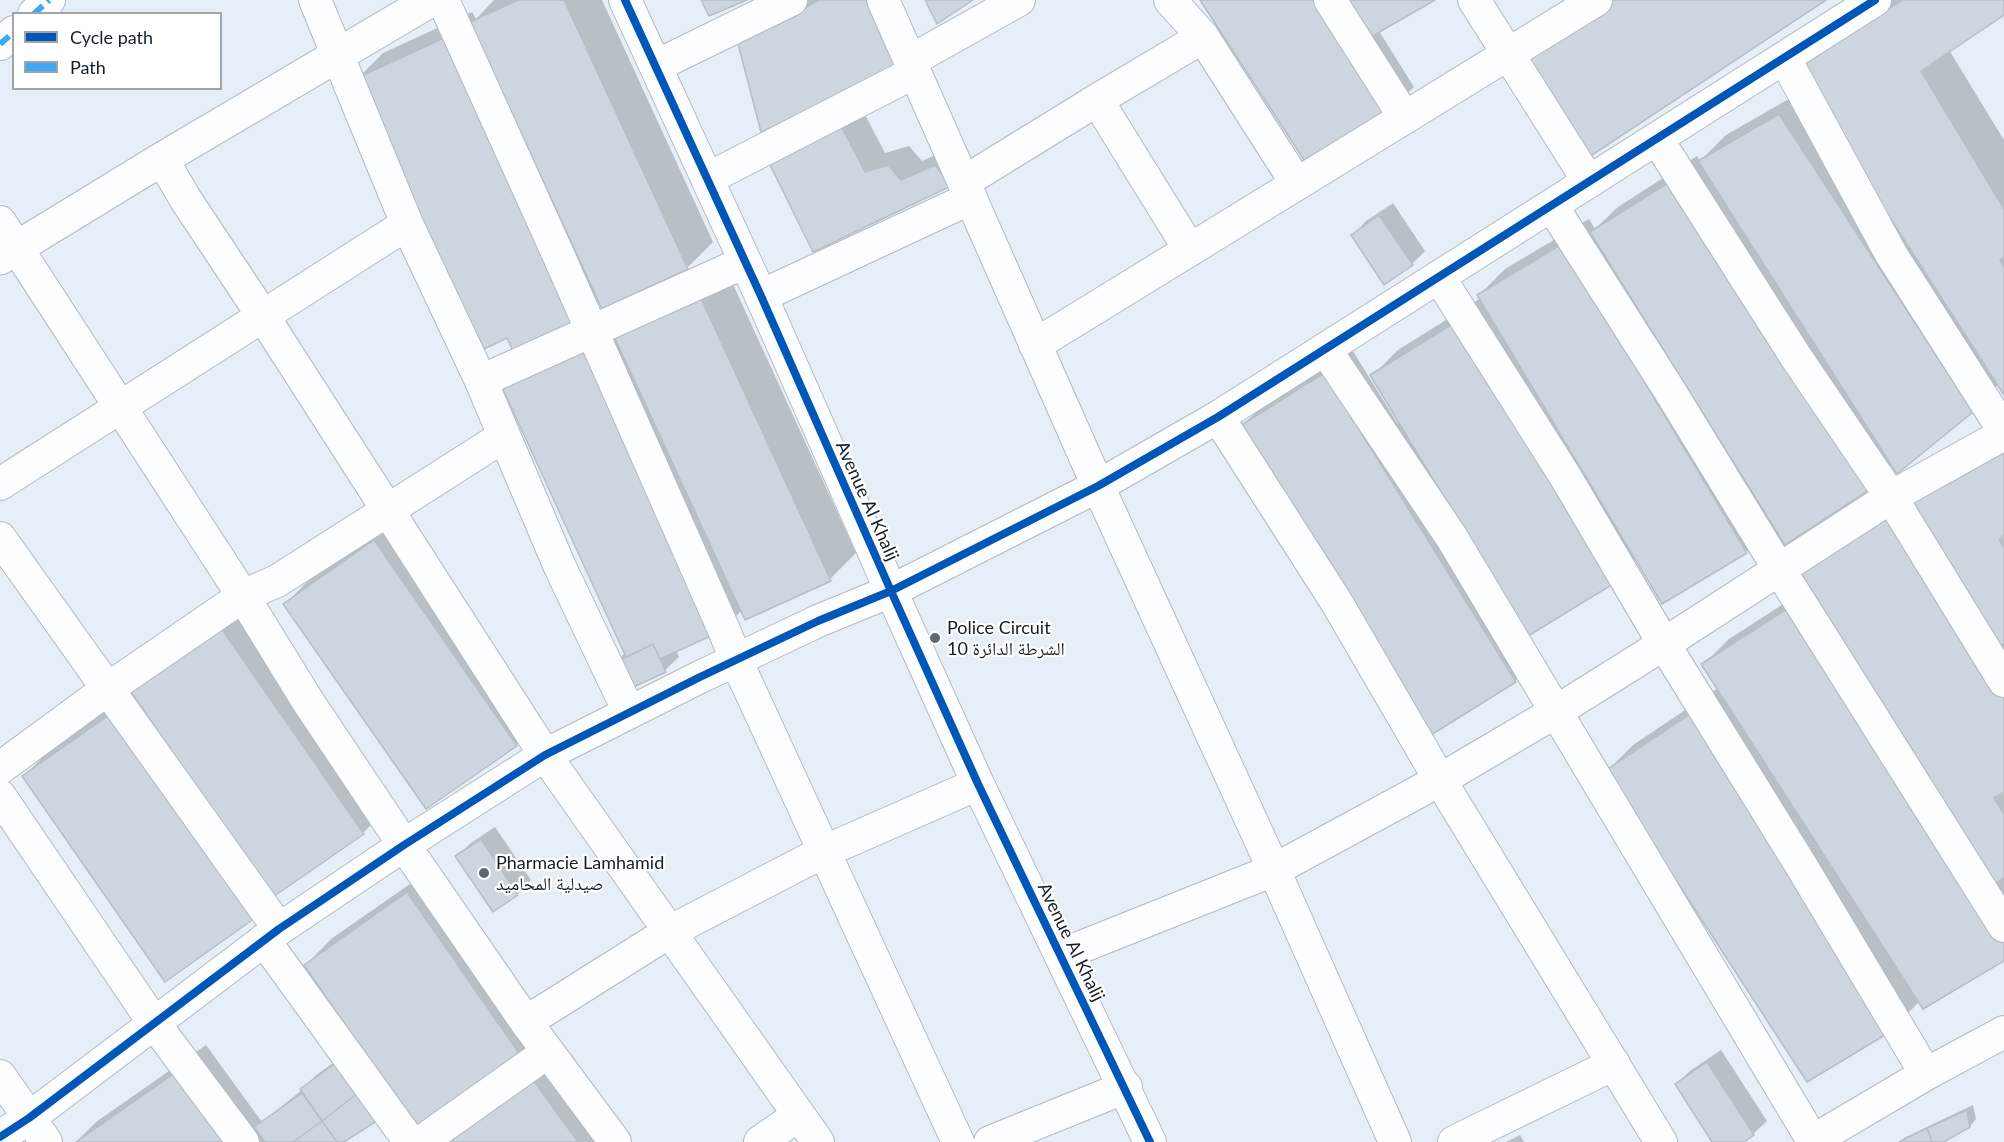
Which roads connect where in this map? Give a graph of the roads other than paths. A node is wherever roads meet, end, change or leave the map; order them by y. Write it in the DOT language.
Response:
graph roads {
  1 [pos="49,0"];
  2 [pos="315,0"];
  3 [pos="431,0"];
  4 [pos="443,0"];
  5 [pos="625,0"];
  6 [pos="791,0"];
  7 [pos="883,0"];
  8 [pos="1019,0"];
  9 [pos="1330,0"];
  10 [pos="1474,0"];
  11 [pos="1596,0"];
  12 [pos="1875,0"];
  13 [pos="1173,1"];
  14 [pos="36,12"];
  15 [pos="12,34"];
  16 [pos="1203,37"];
  17 [pos="0,44"];
  18 [pos="1508,54"];
  19 [pos="337,55"];
  20 [pos="1785,59"];
  21 [pos="656,66"];
  22 [pos="913,67"];
  23 [pos="1097,100"];
  24 [pos="1405,118"];
  25 [pos="1658,139"];
  26 [pos="162,159"];
  27 [pos="707,179"];
  28 [pos="1589,183"];
  29 [pos="1298,184"];
  30 [pos="967,190"];
  31 [pos="1552,206"];
  32 [pos="407,224"];
  33 [pos="6,242"];
  34 [pos="1190,250"];
  35 [pos="745,262"];
  36 [pos="1439,277"];
  37 [pos="761,296"];
  38 [pos="263,315"];
  39 [pos="591,330"];
  40 [pos="1035,345"];
  41 [pos="1325,349"];
  42 [pos="481,381"];
  43 [pos="121,406"];
  44 [pos="1218,417"];
  45 [pos="2004,432"];
  46 [pos="504,436"];
  47 [pos="0,484"];
  48 [pos="1098,486"];
  49 [pos="1891,497"];
  50 [pos="387,512"];
  51 [pos="0,538"];
  52 [pos="1779,569"];
  53 [pos="891,591"];
  54 [pos="243,596"];
  55 [pos="1664,644"];
  56 [pos="736,660"];
  57 [pos="2004,681"];
  58 [pos="109,688"];
  59 [pos="1557,711"];
  60 [pos="629,712"];
  61 [pos="545,755"];
  62 [pos="0,768"];
  63 [pos="1440,780"];
  64 [pos="978,784"];
  65 [pos="0,796"];
  66 [pos="404,845"];
  67 [pos="823,852"];
  68 [pos="1274,870"];
  69 [pos="2004,926"];
  70 [pos="669,932"];
  71 [pos="272,934"];
  72 [pos="1061,955"];
  73 [pos="526,1022"];
  74 [pos="154,1023"];
  75 [pos="2004,1032"];
  76 [pos="548,1052"];
  77 [pos="1614,1064"];
  78 [pos="1926,1074"];
  79 [pos="0,1076"];
  80 [pos="1125,1087"];
  81 [pos="799,1115"];
  82 [pos="37,1130"];
  83 [pos="0,1137"];
  84 [pos="1812,1141"];
  85 [pos="243,1142"];
  86 [pos="410,1142"];
  87 [pos="421,1142"];
  88 [pos="615,1142"];
  89 [pos="760,1142"];
  90 [pos="818,1142"];
  91 [pos="958,1142"];
  92 [pos="990,1142"];
  93 [pos="1150,1142"];
  94 [pos="1395,1142"];
  95 [pos="1454,1142"];
  96 [pos="1661,1142"];
  1 -- 14 [label="street"];
  2 -- 19 [label="street"];
  3 -- 19 [label="street"];
  4 -- 39 [label="street"];
  5 -- 21 [label="street, Avenue Al Khalij"];
  6 -- 21 [label="street"];
  7 -- 22 [label="street"];
  8 -- 22 [label="street"];
  9 -- 24 [label="street"];
  10 -- 18 [label="street"];
  11 -- 18 [label="street"];
  12 -- 20 [label="street"];
  13 -- 16 [label="street"];
  15 -- 17 [label="street"];
  16 -- 23 [label="street"];
  16 -- 29 [label="street"];
  18 -- 24 [label="street"];
  18 -- 28 [label="street"];
  19 -- 26 [label="street"];
  19 -- 32 [label="street"];
  20 -- 25 [label="street"];
  20 -- 45 [label="street"];
  21 -- 27 [label="street, Avenue Al Khalij"];
  22 -- 27 [label="street"];
  22 -- 30 [label="street"];
  23 -- 30 [label="street"];
  23 -- 34 [label="street"];
  24 -- 29 [label="street"];
  25 -- 28 [label="street"];
  25 -- 49 [label="street"];
  26 -- 33 [label="street"];
  26 -- 38 [label="street"];
  27 -- 35 [label="street, Avenue Al Khalij"];
  28 -- 31 [label="street"];
  29 -- 34 [label="street"];
  30 -- 37 [label="street"];
  30 -- 40 [label="street"];
  31 -- 36 [label="street"];
  31 -- 52 [label="street"];
  32 -- 38 [label="street"];
  32 -- 42 [label="street"];
  33 -- 43 [label="street"];
  34 -- 40 [label="street"];
  35 -- 37 [label="street, Avenue Al Khalij"];
  35 -- 39 [label="street"];
  36 -- 41 [label="street"];
  36 -- 55 [label="street"];
  37 -- 53 [label="street, Avenue Al Khalij"];
  38 -- 43 [label="street"];
  38 -- 50 [label="street"];
  39 -- 42 [label="street"];
  39 -- 56 [label="street"];
  40 -- 48 [label="street"];
  41 -- 44 [label="street"];
  41 -- 59 [label="street"];
  42 -- 46 [label="street"];
  43 -- 47 [label="street"];
  43 -- 54 [label="street"];
  44 -- 48 [label="street"];
  44 -- 63 [label="street"];
  45 -- 49 [label="street"];
  46 -- 50 [label="street"];
  46 -- 60 [label="street"];
  48 -- 53 [label="street"];
  48 -- 68 [label="street"];
  49 -- 52 [label="street"];
  49 -- 57 [label="street"];
  50 -- 54 [label="street"];
  50 -- 61 [label="street"];
  51 -- 58 [label="street"];
  52 -- 55 [label="street"];
  52 -- 69 [label="street"];
  53 -- 56 [label="street"];
  53 -- 64 [label="street, Avenue Al Khalij"];
  54 -- 58 [label="street"];
  54 -- 66 [label="street"];
  55 -- 59 [label="street"];
  55 -- 78 [label="street"];
  56 -- 60 [label="street"];
  56 -- 67 [label="street"];
  58 -- 62 [label="street"];
  58 -- 71 [label="street"];
  59 -- 63 [label="street"];
  59 -- 84 [label="street"];
  60 -- 61 [label="street"];
  61 -- 66 [label="street"];
  61 -- 70 [label="street"];
  63 -- 68 [label="street"];
  63 -- 77 [label="street"];
  64 -- 67 [label="street"];
  64 -- 72 [label="street, Avenue Al Khalij"];
  65 -- 74 [label="street"];
  66 -- 71 [label="street"];
  66 -- 73 [label="street"];
  67 -- 70 [label="street"];
  67 -- 91 [label="street"];
  68 -- 72 [label="street"];
  68 -- 94 [label="street"];
  70 -- 73 [label="street"];
  70 -- 81 [label="street"];
  71 -- 74 [label="street"];
  71 -- 86 [label="street"];
  72 -- 80 [label="street, Avenue Al Khalij"];
  73 -- 76 [label="street"];
  74 -- 82 [label="street"];
  74 -- 85 [label="street"];
  75 -- 78 [label="street"];
  76 -- 87 [label="street"];
  76 -- 88 [label="street"];
  77 -- 95 [label="street"];
  77 -- 96 [label="street"];
  78 -- 84 [label="street"];
  79 -- 82 [label="street"];
  80 -- 92 [label="street"];
  80 -- 93 [label="street, Avenue Al Khalij"];
  81 -- 89 [label="street"];
  81 -- 90 [label="street"];
  82 -- 83 [label="street"];
}
